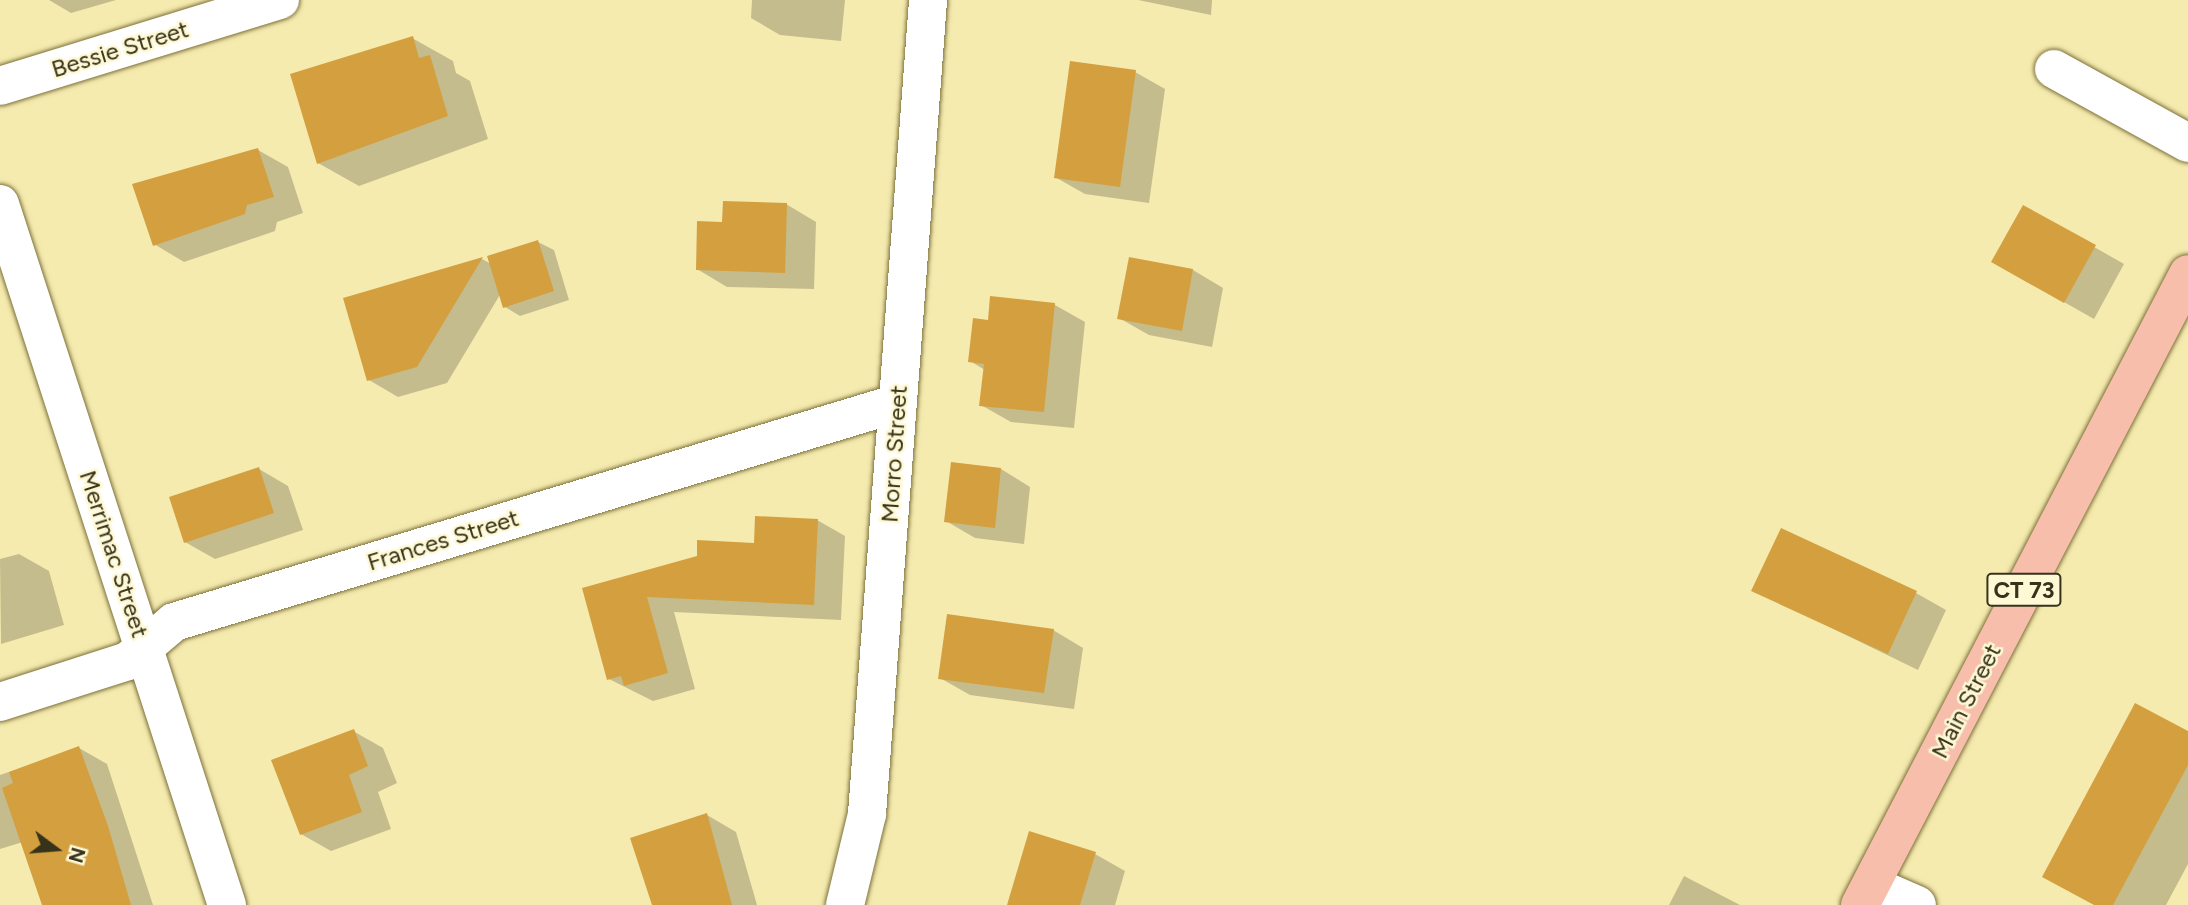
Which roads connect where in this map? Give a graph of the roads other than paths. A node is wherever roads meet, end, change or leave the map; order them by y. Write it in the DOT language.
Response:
graph roads {
  1 [pos="280,0"];
  2 [pos="928,0"];
  3 [pos="2054,69"];
  4 [pos="0,86"];
  5 [pos="2188,143"];
  6 [pos="0,204"];
  7 [pos="2188,274"];
  8 [pos="898,403"];
  9 [pos="144,647"];
  10 [pos="0,702"];
  11 [pos="1865,895"];
  12 [pos="227,905"];
  13 [pos="845,905"];
  14 [pos="1917,905"];
  1 -- 4 [label="street, Bessie Street"];
  2 -- 8 [label="street, Morro Street"];
  3 -- 5 [label="street"];
  6 -- 9 [label="street, Merrimac Street"];
  7 -- 11 [label="main road, Main Street / CT 73"];
  8 -- 9 [label="street, Frances Street"];
  8 -- 13 [label="street, Morro Street"];
  9 -- 10 [label="street, Frances Street"];
  9 -- 12 [label="street, Merrimac Street"];
  11 -- 14 [label="street"];
}
